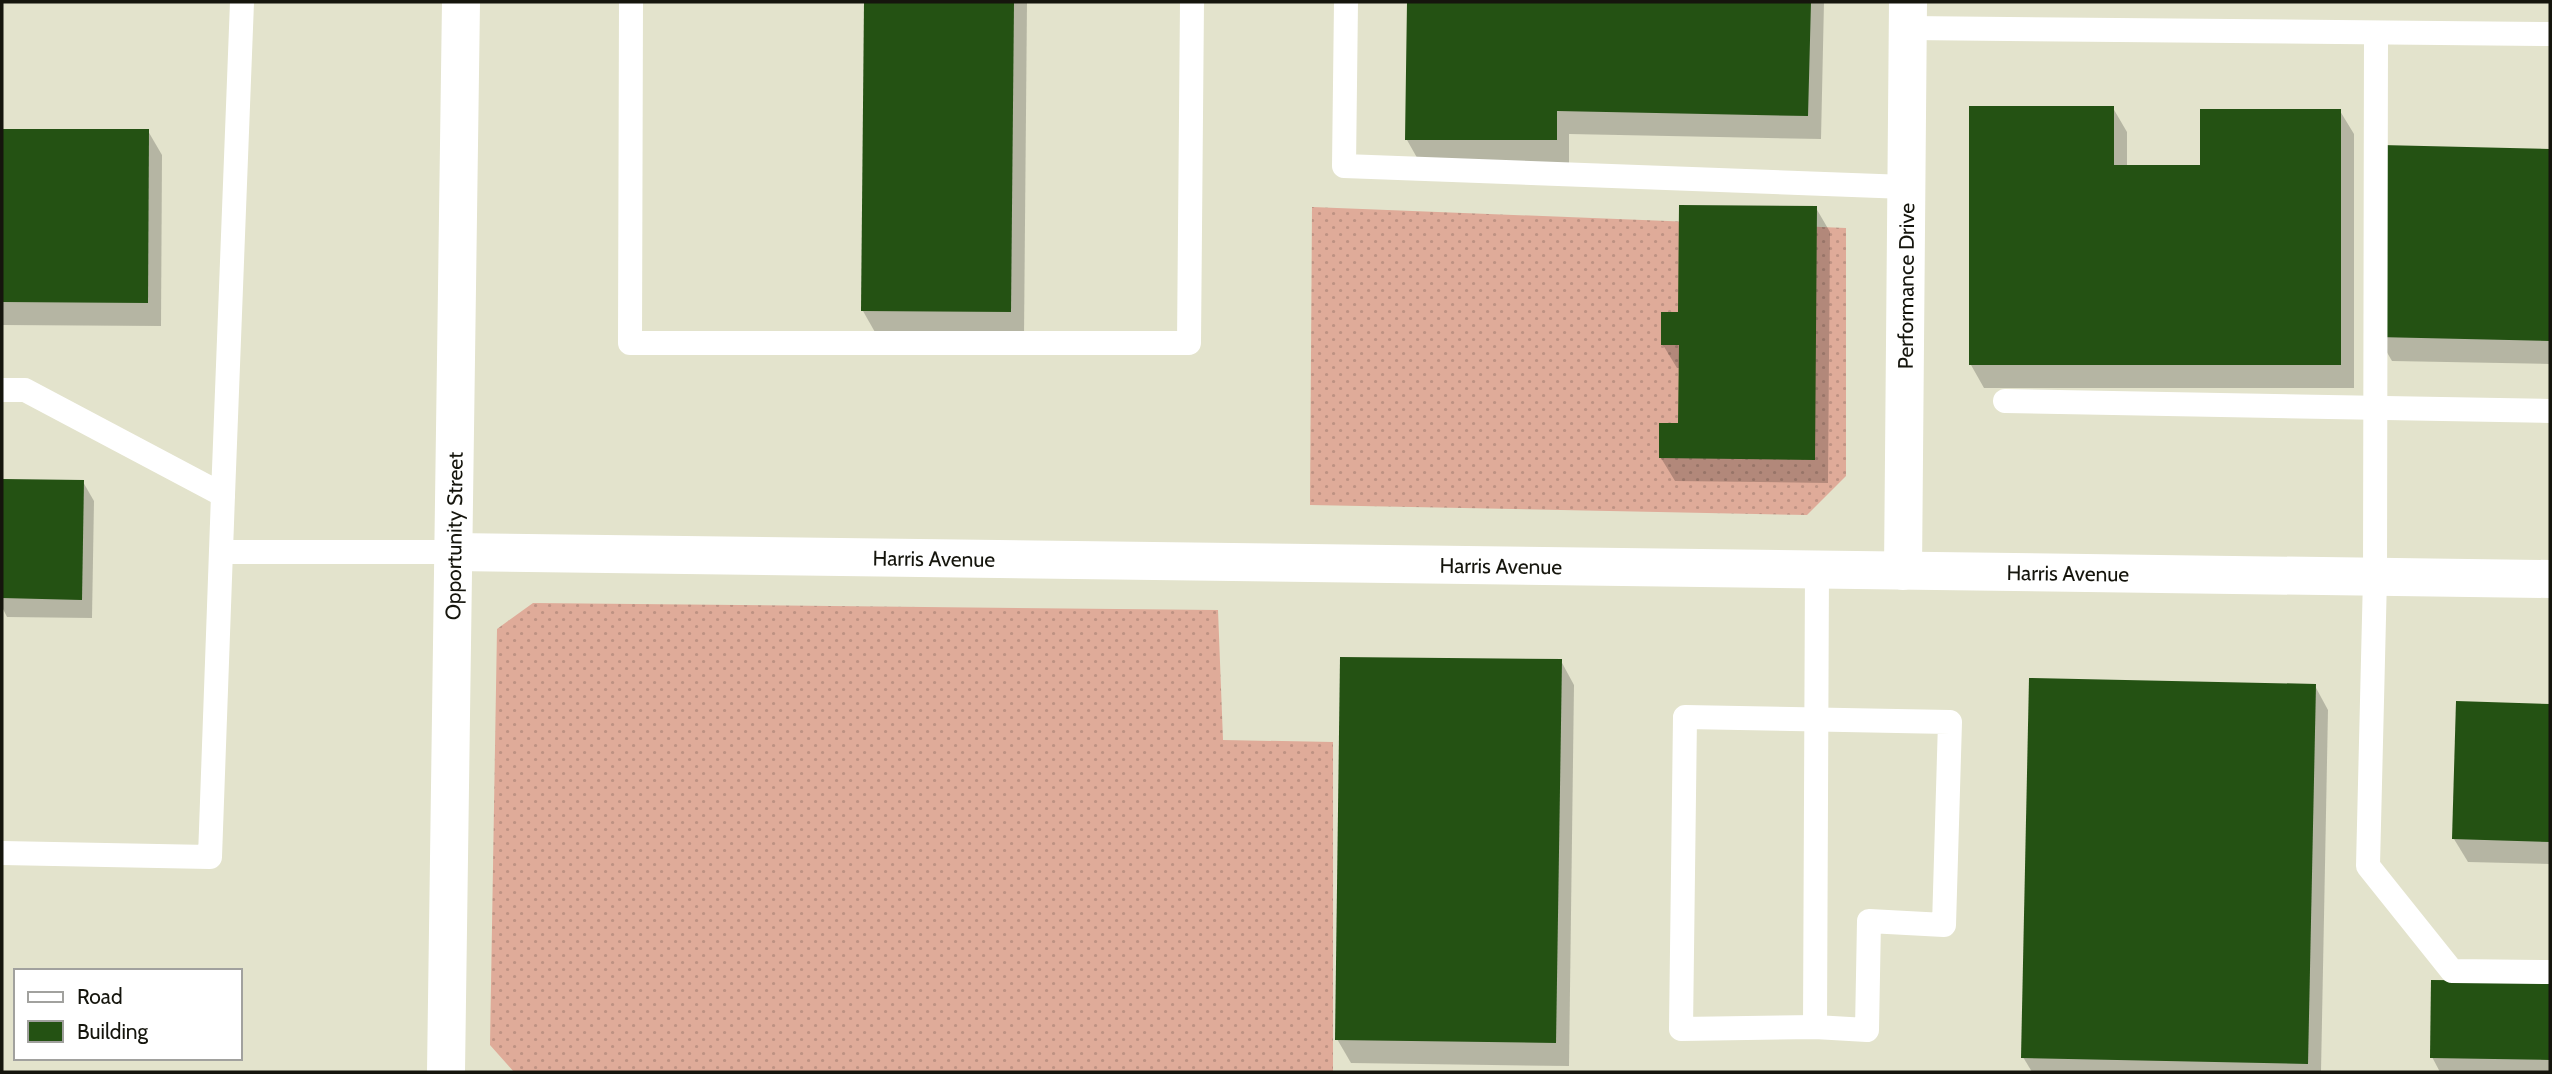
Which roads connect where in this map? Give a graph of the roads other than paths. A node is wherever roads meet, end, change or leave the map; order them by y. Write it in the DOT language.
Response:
graph roads {
  1 [pos="242,2"];
  2 [pos="461,2"];
  3 [pos="631,2"];
  4 [pos="1192,2"];
  5 [pos="1346,2"];
  6 [pos="1908,15"];
  7 [pos="2376,33"];
  8 [pos="2550,34"];
  9 [pos="1906,187"];
  10 [pos="2,390"];
  11 [pos="2005,401"];
  12 [pos="2375,408"];
  13 [pos="2550,411"];
  14 [pos="223,495"];
  15 [pos="221,552"];
  16 [pos="453,552"];
  17 [pos="1817,569"];
  18 [pos="1902,570"];
  19 [pos="2375,577"];
  20 [pos="2550,579"];
  21 [pos="1816,719"];
  22 [pos="2,853"];
  23 [pos="2550,972"];
  24 [pos="1815,1027"];
  25 [pos="446,1072"];
  1 -- 14 [label="lane"];
  2 -- 16 [label="street, Opportunity Street"];
  3 -- 4 [label="lane"];
  5 -- 9 [label="lane"];
  6 -- 7 [label="lane"];
  6 -- 9 [label="street, Performance Drive"];
  7 -- 8 [label="lane"];
  7 -- 12 [label="lane"];
  9 -- 18 [label="street, Performance Drive"];
  10 -- 14 [label="lane"];
  11 -- 12 [label="lane"];
  12 -- 13 [label="lane"];
  12 -- 19 [label="lane"];
  14 -- 15 [label="lane"];
  15 -- 16 [label="lane"];
  15 -- 22 [label="lane"];
  16 -- 17 [label="street, Harris Avenue"];
  16 -- 25 [label="street, Opportunity Street"];
  17 -- 18 [label="street, Harris Avenue"];
  17 -- 21 [label="lane"];
  18 -- 19 [label="street, Harris Avenue"];
  19 -- 20 [label="street, Harris Avenue"];
  19 -- 23 [label="lane"];
  21 -- 24 [label="lane"];
  21 -- 24 [label="lane"];
  21 -- 24 [label="lane"];
}
